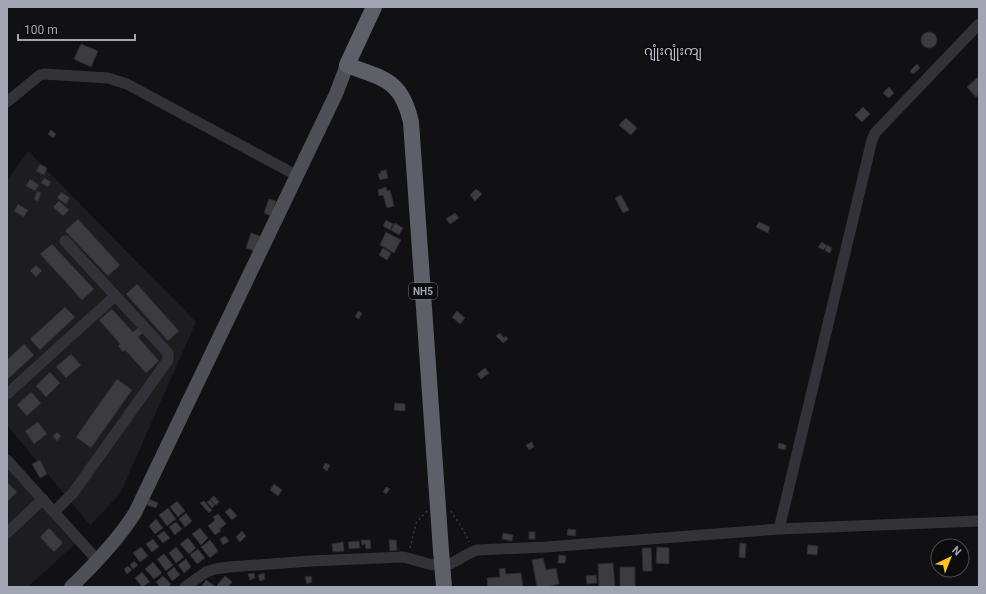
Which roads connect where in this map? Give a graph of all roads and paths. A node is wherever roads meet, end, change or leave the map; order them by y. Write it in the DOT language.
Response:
graph roads {
  1 [pos="374,7"];
  2 [pos="979,24"];
  3 [pos="347,65"];
  4 [pos="7,102"];
  5 [pos="296,175"];
  6 [pos="65,240"];
  7 [pos="115,296"];
  8 [pos="7,394"];
  9 [pos="7,460"];
  10 [pos="43,499"];
  11 [pos="437,500"];
  12 [pos="54,512"];
  13 [pos="979,521"];
  14 [pos="779,529"];
  15 [pos="7,532"];
  16 [pos="473,551"];
  17 [pos="408,558"];
  18 [pos="98,561"];
  19 [pos="71,587"];
  20 [pos="185,587"];
  21 [pos="444,587"];
  1 -- 3 [label="highway"];
  2 -- 14 [label="street"];
  3 -- 5 [label="main road"];
  3 -- 11 [label="highway, NH5"];
  4 -- 5 [label="street"];
  5 -- 18 [label="main road"];
  6 -- 7 [label="street"];
  7 -- 8 [label="street"];
  7 -- 12 [label="street"];
  9 -- 10 [label="street"];
  10 -- 12 [label="street"];
  10 -- 15 [label="street"];
  11 -- 16 [label="path"];
  11 -- 17 [label="path"];
  11 -- 21 [label="highway, NH5, bridge"];
  12 -- 18 [label="street"];
  13 -- 14 [label="street"];
  14 -- 16 [label="street"];
  16 -- 17 [label="street"];
  17 -- 20 [label="street"];
  18 -- 19 [label="main road"];
}
